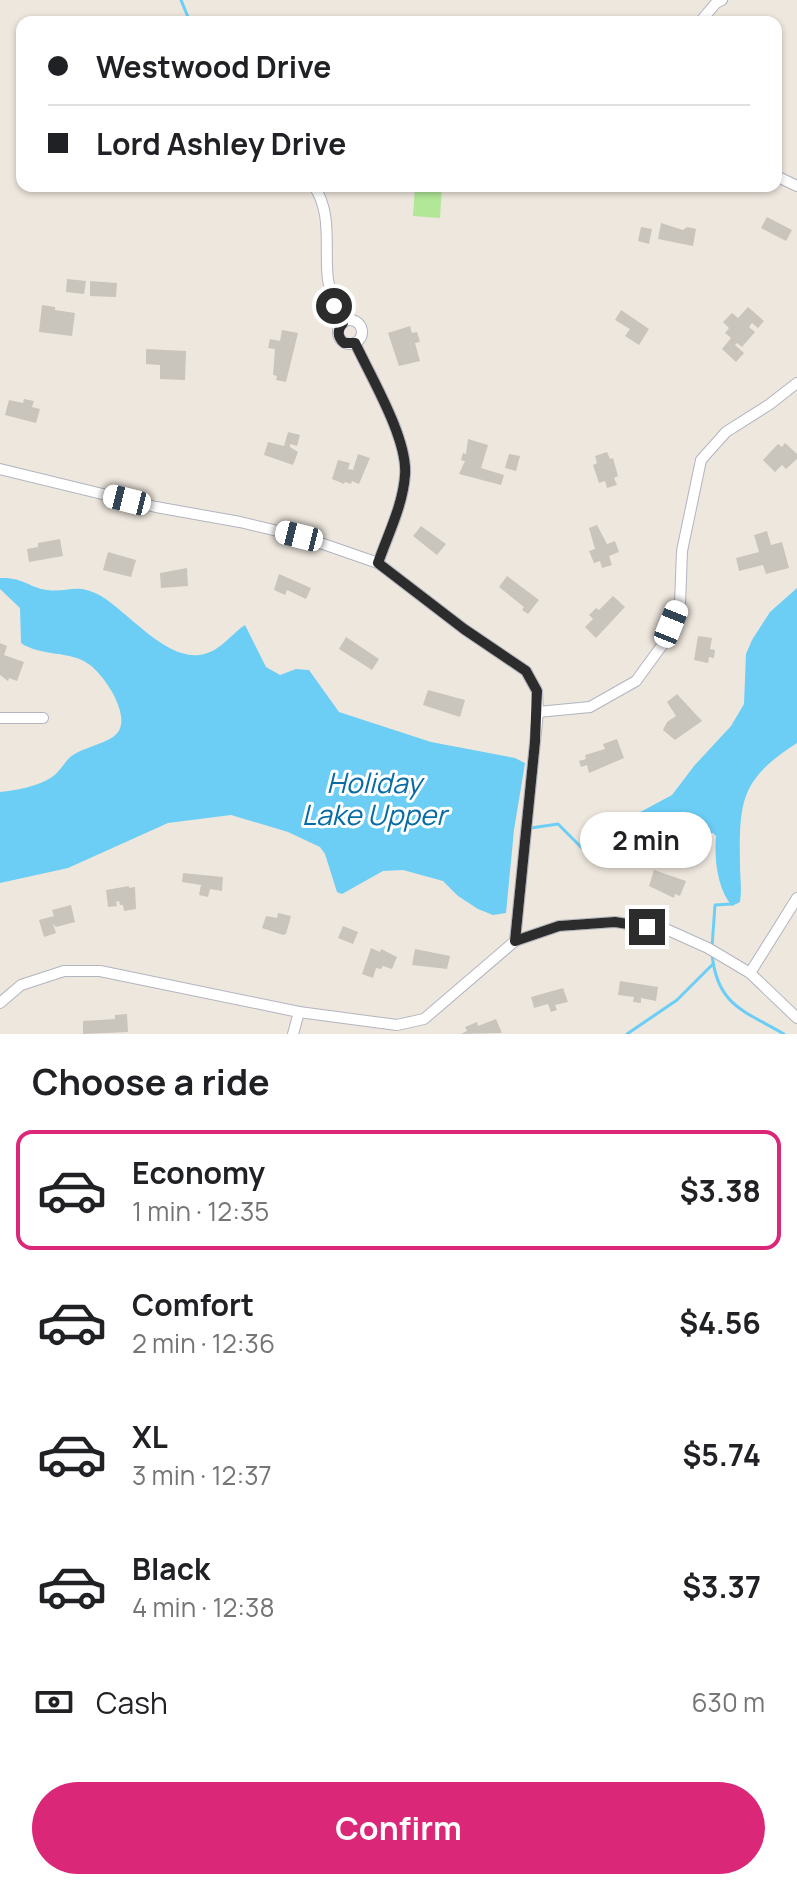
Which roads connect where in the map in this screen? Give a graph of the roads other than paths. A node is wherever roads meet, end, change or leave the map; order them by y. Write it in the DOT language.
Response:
graph roads {
  1 [pos="722,0"];
  2 [pos="705,16"];
  3 [pos="317,192"];
  4 [pos="343,323"];
  5 [pos="355,343"];
  6 [pos="797,383"];
  7 [pos="0,469"];
  8 [pos="378,563"];
  9 [pos="538,712"];
  10 [pos="0,718"];
  11 [pos="43,718"];
  12 [pos="797,898"];
  13 [pos="515,941"];
  14 [pos="750,973"];
  15 [pos="0,1003"];
  16 [pos="299,1012"];
  17 [pos="797,1018"];
  18 [pos="293,1034"];
  1 -- 2 [label="street"];
  3 -- 4 [label="street"];
  4 -- 5 [label="street"];
  4 -- 5 [label="street"];
  5 -- 8 [label="street"];
  6 -- 9 [label="street"];
  7 -- 8 [label="street"];
  8 -- 9 [label="street"];
  9 -- 13 [label="street"];
  10 -- 11 [label="street"];
  12 -- 14 [label="street"];
  13 -- 14 [label="street"];
  13 -- 16 [label="street"];
  14 -- 17 [label="street"];
  15 -- 16 [label="street"];
  16 -- 18 [label="street"];
}
